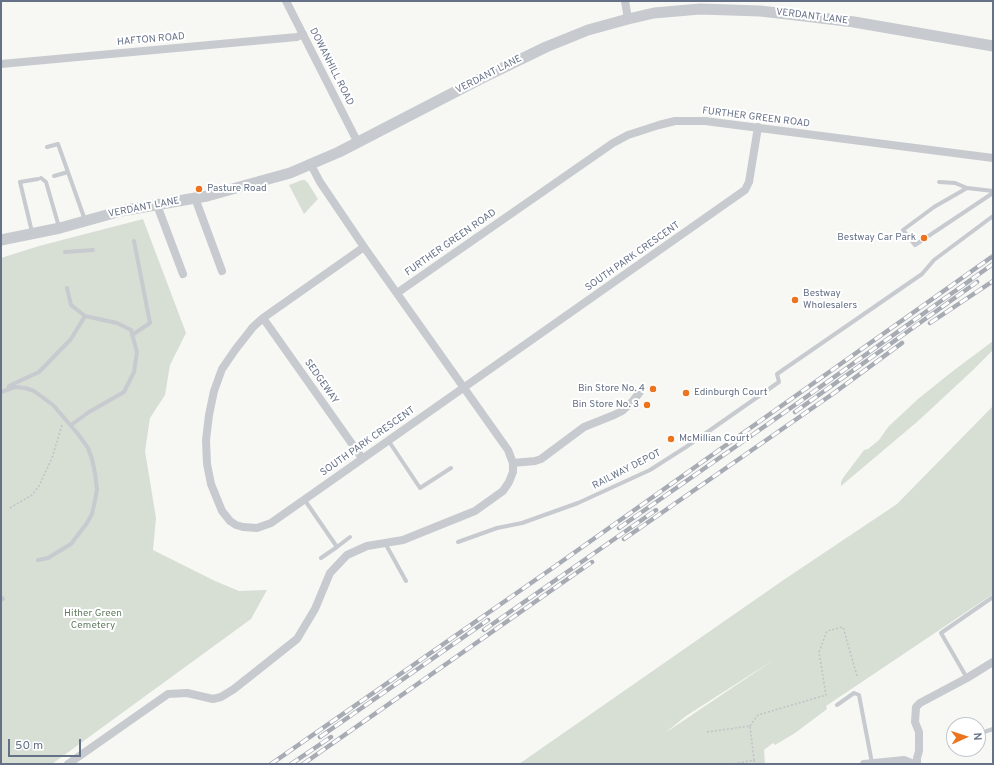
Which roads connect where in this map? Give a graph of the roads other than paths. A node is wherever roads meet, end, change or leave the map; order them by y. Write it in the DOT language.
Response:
graph roads {
  1 [pos="286,1"];
  2 [pos="625,1"];
  3 [pos="628,19"];
  4 [pos="302,34"];
  5 [pos="993,46"];
  6 [pos="1,64"];
  7 [pos="758,127"];
  8 [pos="358,143"];
  9 [pos="47,147"];
  10 [pos="993,158"];
  11 [pos="311,165"];
  12 [pos="68,172"];
  13 [pos="54,176"];
  14 [pos="939,182"];
  15 [pos="967,188"];
  16 [pos="993,192"];
  17 [pos="195,198"];
  18 [pos="157,205"];
  19 [pos="993,216"];
  20 [pos="85,221"];
  21 [pos="60,228"];
  22 [pos="32,234"];
  23 [pos="1,240"];
  24 [pos="134,241"];
  25 [pos="364,247"];
  26 [pos="93,250"];
  27 [pos="65,252"];
  28 [pos="222,270"];
  29 [pos="183,274"];
  30 [pos="67,288"];
  31 [pos="397,293"];
  32 [pos="85,316"];
  33 [pos="263,318"];
  34 [pos="132,335"];
  35 [pos="464,388"];
  36 [pos="8,389"];
  37 [pos="1,392"];
  38 [pos="640,392"];
  39 [pos="71,425"];
  40 [pos="388,440"];
  41 [pos="362,458"];
  42 [pos="513,463"];
  43 [pos="451,468"];
  44 [pos="304,499"];
  45 [pos="350,537"];
  46 [pos="458,542"];
  47 [pos="385,543"];
  48 [pos="338,547"];
  49 [pos="321,558"];
  50 [pos="38,560"];
  51 [pos="406,581"];
  52 [pos="993,597"];
  53 [pos="993,662"];
  54 [pos="967,678"];
  55 [pos="837,705"];
  56 [pos="916,762"];
  57 [pos="68,764"];
  58 [pos="868,764"];
  1 -- 4 [label="street, DOWANHILL ROAD"];
  2 -- 3 [label="street"];
  3 -- 5 [label="street, VERDANT LANE"];
  3 -- 8 [label="street, VERDANT LANE"];
  4 -- 6 [label="street, HAFTON ROAD"];
  4 -- 8 [label="street, DOWANHILL ROAD"];
  7 -- 10 [label="street, FURTHER GREEN ROAD"];
  7 -- 31 [label="street, FURTHER GREEN ROAD"];
  7 -- 35 [label="street, SOUTH PARK CRESCENT"];
  8 -- 11 [label="street, VERDANT LANE"];
  9 -- 12 [label="lane"];
  11 -- 17 [label="street, VERDANT LANE"];
  11 -- 25 [label="street"];
  12 -- 13 [label="lane"];
  12 -- 20 [label="lane"];
  14 -- 15 [label="lane"];
  15 -- 16 [label="lane"];
  15 -- 16 [label="lane"];
  17 -- 18 [label="street, VERDANT LANE"];
  17 -- 28 [label="street"];
  18 -- 20 [label="street, VERDANT LANE"];
  18 -- 29 [label="street"];
  19 -- 46 [label="lane, RAILWAY DEPOT"];
  20 -- 21 [label="street, VERDANT LANE"];
  21 -- 22 [label="street, VERDANT LANE"];
  21 -- 22 [label="lane"];
  22 -- 23 [label="street, VERDANT LANE"];
  24 -- 34 [label="lane"];
  25 -- 31 [label="street"];
  25 -- 33 [label="street, SOUTH PARK CRESCENT"];
  26 -- 27 [label="lane"];
  30 -- 32 [label="lane"];
  31 -- 35 [label="street"];
  32 -- 34 [label="lane"];
  32 -- 36 [label="lane"];
  33 -- 41 [label="street, SEDGEWAY"];
  33 -- 44 [label="street, SOUTH PARK CRESCENT"];
  34 -- 39 [label="lane"];
  35 -- 40 [label="street, SOUTH PARK CRESCENT"];
  35 -- 42 [label="street"];
  36 -- 37 [label="lane"];
  36 -- 39 [label="lane"];
  38 -- 42 [label="street"];
  39 -- 50 [label="lane"];
  40 -- 41 [label="street, SOUTH PARK CRESCENT"];
  40 -- 43 [label="lane"];
  41 -- 44 [label="street, SOUTH PARK CRESCENT"];
  42 -- 47 [label="street"];
  44 -- 48 [label="lane"];
  45 -- 48 [label="lane"];
  47 -- 51 [label="lane"];
  47 -- 57 [label="street"];
  48 -- 49 [label="lane"];
  52 -- 54 [label="lane"];
  53 -- 54 [label="street"];
  54 -- 56 [label="street"];
  55 -- 58 [label="lane"];
  56 -- 58 [label="street"];
}
